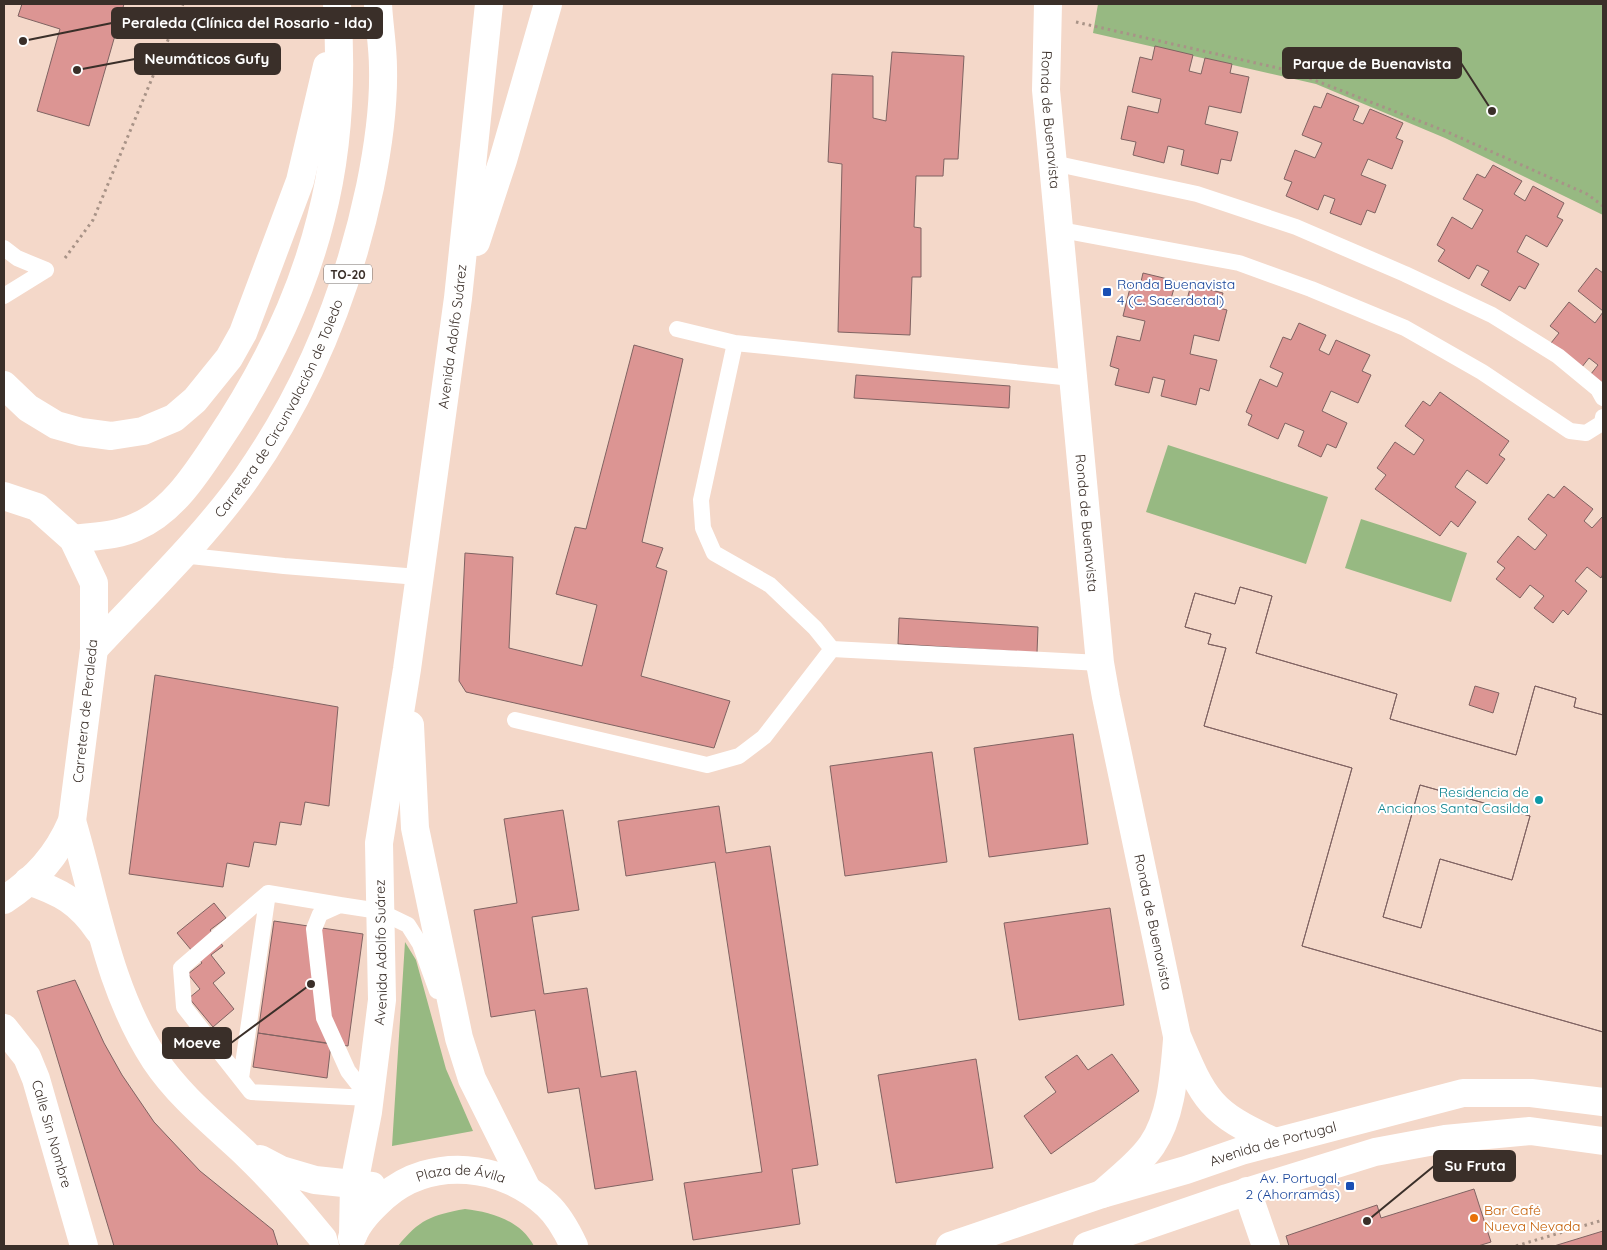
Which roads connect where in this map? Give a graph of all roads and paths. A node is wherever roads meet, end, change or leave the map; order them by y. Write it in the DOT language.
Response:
graph roads {
  1 [pos="183,4"];
  2 [pos="378,4"];
  3 [pos="489,4"];
  4 [pos="548,4"];
  5 [pos="1047,10"];
  6 [pos="338,11"];
  7 [pos="1054,163"];
  8 [pos="1603,206"];
  9 [pos="1061,230"];
  10 [pos="4,248"];
  11 [pos="46,270"];
  12 [pos="4,296"];
  13 [pos="458,298"];
  14 [pos="677,329"];
  15 [pos="735,343"];
  16 [pos="1072,378"];
  17 [pos="4,385"];
  18 [pos="1603,398"];
  19 [pos="1603,417"];
  20 [pos="4,496"];
  21 [pos="73,539"];
  22 [pos="181,555"];
  23 [pos="418,577"];
  24 [pos="94,649"];
  25 [pos="832,649"];
  26 [pos="1100,663"];
  27 [pos="407,669"];
  28 [pos="515,720"];
  29 [pos="72,821"];
  30 [pos="28,881"];
  31 [pos="268,893"];
  32 [pos="4,900"];
  33 [pos="340,905"];
  34 [pos="379,910"];
  35 [pos="103,936"];
  36 [pos="4,1028"];
  37 [pos="1177,1036"];
  38 [pos="459,1038"];
  39 [pos="241,1078"];
  40 [pos="369,1098"];
  41 [pos="1603,1102"];
  42 [pos="1603,1141"];
  43 [pos="1275,1142"];
  44 [pos="243,1151"];
  45 [pos="354,1184"];
  46 [pos="394,1189"];
  47 [pos="527,1189"];
  48 [pos="1247,1191"];
  49 [pos="1102,1194"];
  50 [pos="1603,1220"];
  51 [pos="1136,1236"];
  52 [pos="351,1240"];
  53 [pos="84,1246"];
  54 [pos="325,1246"];
  55 [pos="574,1246"];
  56 [pos="950,1246"];
  57 [pos="1087,1246"];
  58 [pos="1266,1246"];
  59 [pos="1516,1246"];
  1 -- 11 [label="path"];
  2 -- 22 [label="main road, Carretera de Circunvalación de Toledo / TO-20"];
  3 -- 13 [label="main road, Avenida Adolfo Suárez"];
  4 -- 13 [label="main road"];
  5 -- 7 [label="main road, Ronda de Buenavista"];
  5 -- 8 [label="path"];
  6 -- 17 [label="main road"];
  6 -- 21 [label="main road, TO-20"];
  7 -- 9 [label="main road, Ronda de Buenavista"];
  7 -- 18 [label="lane"];
  9 -- 16 [label="main road, Ronda de Buenavista"];
  9 -- 19 [label="lane"];
  10 -- 11 [label="lane"];
  11 -- 12 [label="lane"];
  13 -- 23 [label="main road, Avenida Adolfo Suárez"];
  14 -- 15 [label="lane"];
  15 -- 16 [label="lane"];
  15 -- 25 [label="lane"];
  16 -- 26 [label="main road, Ronda de Buenavista"];
  20 -- 21 [label="main road, Carretera de Peraleda"];
  21 -- 24 [label="main road, Carretera de Peraleda"];
  22 -- 23 [label="lane"];
  22 -- 24 [label="main road, Carretera de Circunvalación de Toledo / TO-20"];
  23 -- 27 [label="main road, Avenida Adolfo Suárez"];
  24 -- 29 [label="main road, Carretera de Peraleda"];
  25 -- 26 [label="lane"];
  25 -- 28 [label="lane"];
  26 -- 37 [label="main road, Ronda de Buenavista"];
  27 -- 34 [label="main road, Avenida Adolfo Suárez"];
  27 -- 38 [label="main road, Avenida Adolfo Suárez"];
  29 -- 30 [label="main road, Carretera de Peraleda"];
  29 -- 35 [label="main road, Carretera de Peraleda"];
  30 -- 32 [label="main road, Carretera de Peraleda"];
  30 -- 35 [label="main road, Carretera de Peraleda"];
  31 -- 33 [label="lane"];
  31 -- 39 [label="lane"];
  31 -- 39 [label="lane"];
  33 -- 34 [label="lane"];
  33 -- 40 [label="lane"];
  34 -- 38 [label="lane"];
  34 -- 40 [label="main road, Avenida Adolfo Suárez"];
  35 -- 44 [label="main road, Carretera de Peraleda"];
  36 -- 53 [label="main road, Calle Sin Nombre"];
  37 -- 43 [label="main road, Ronda de Buenavista"];
  37 -- 49 [label="main road, Ronda de Buenavista"];
  38 -- 47 [label="main road, Avenida Adolfo Suárez"];
  39 -- 40 [label="lane"];
  40 -- 45 [label="main road, Avenida Adolfo Suárez"];
  41 -- 43 [label="main road, Avenida de Portugal"];
  42 -- 48 [label="main road"];
  43 -- 49 [label="main road, Avenida de Portugal"];
  44 -- 45 [label="main road, Carretera de Peraleda"];
  44 -- 54 [label="main road, Carretera de Peraleda"];
  45 -- 46 [label="main road, Carretera de Peraleda"];
  45 -- 52 [label="main road, Avenida Adolfo Suárez"];
  46 -- 47 [label="main road, Plaza de Ávila"];
  46 -- 52 [label="main road, Plaza de Ávila"];
  47 -- 55 [label="main road, Plaza de Ávila"];
  48 -- 51 [label="main road"];
  48 -- 58 [label="main road"];
  49 -- 56 [label="main road, Avenida de Portugal"];
  50 -- 59 [label="path"];
  51 -- 57 [label="main road"];
}
